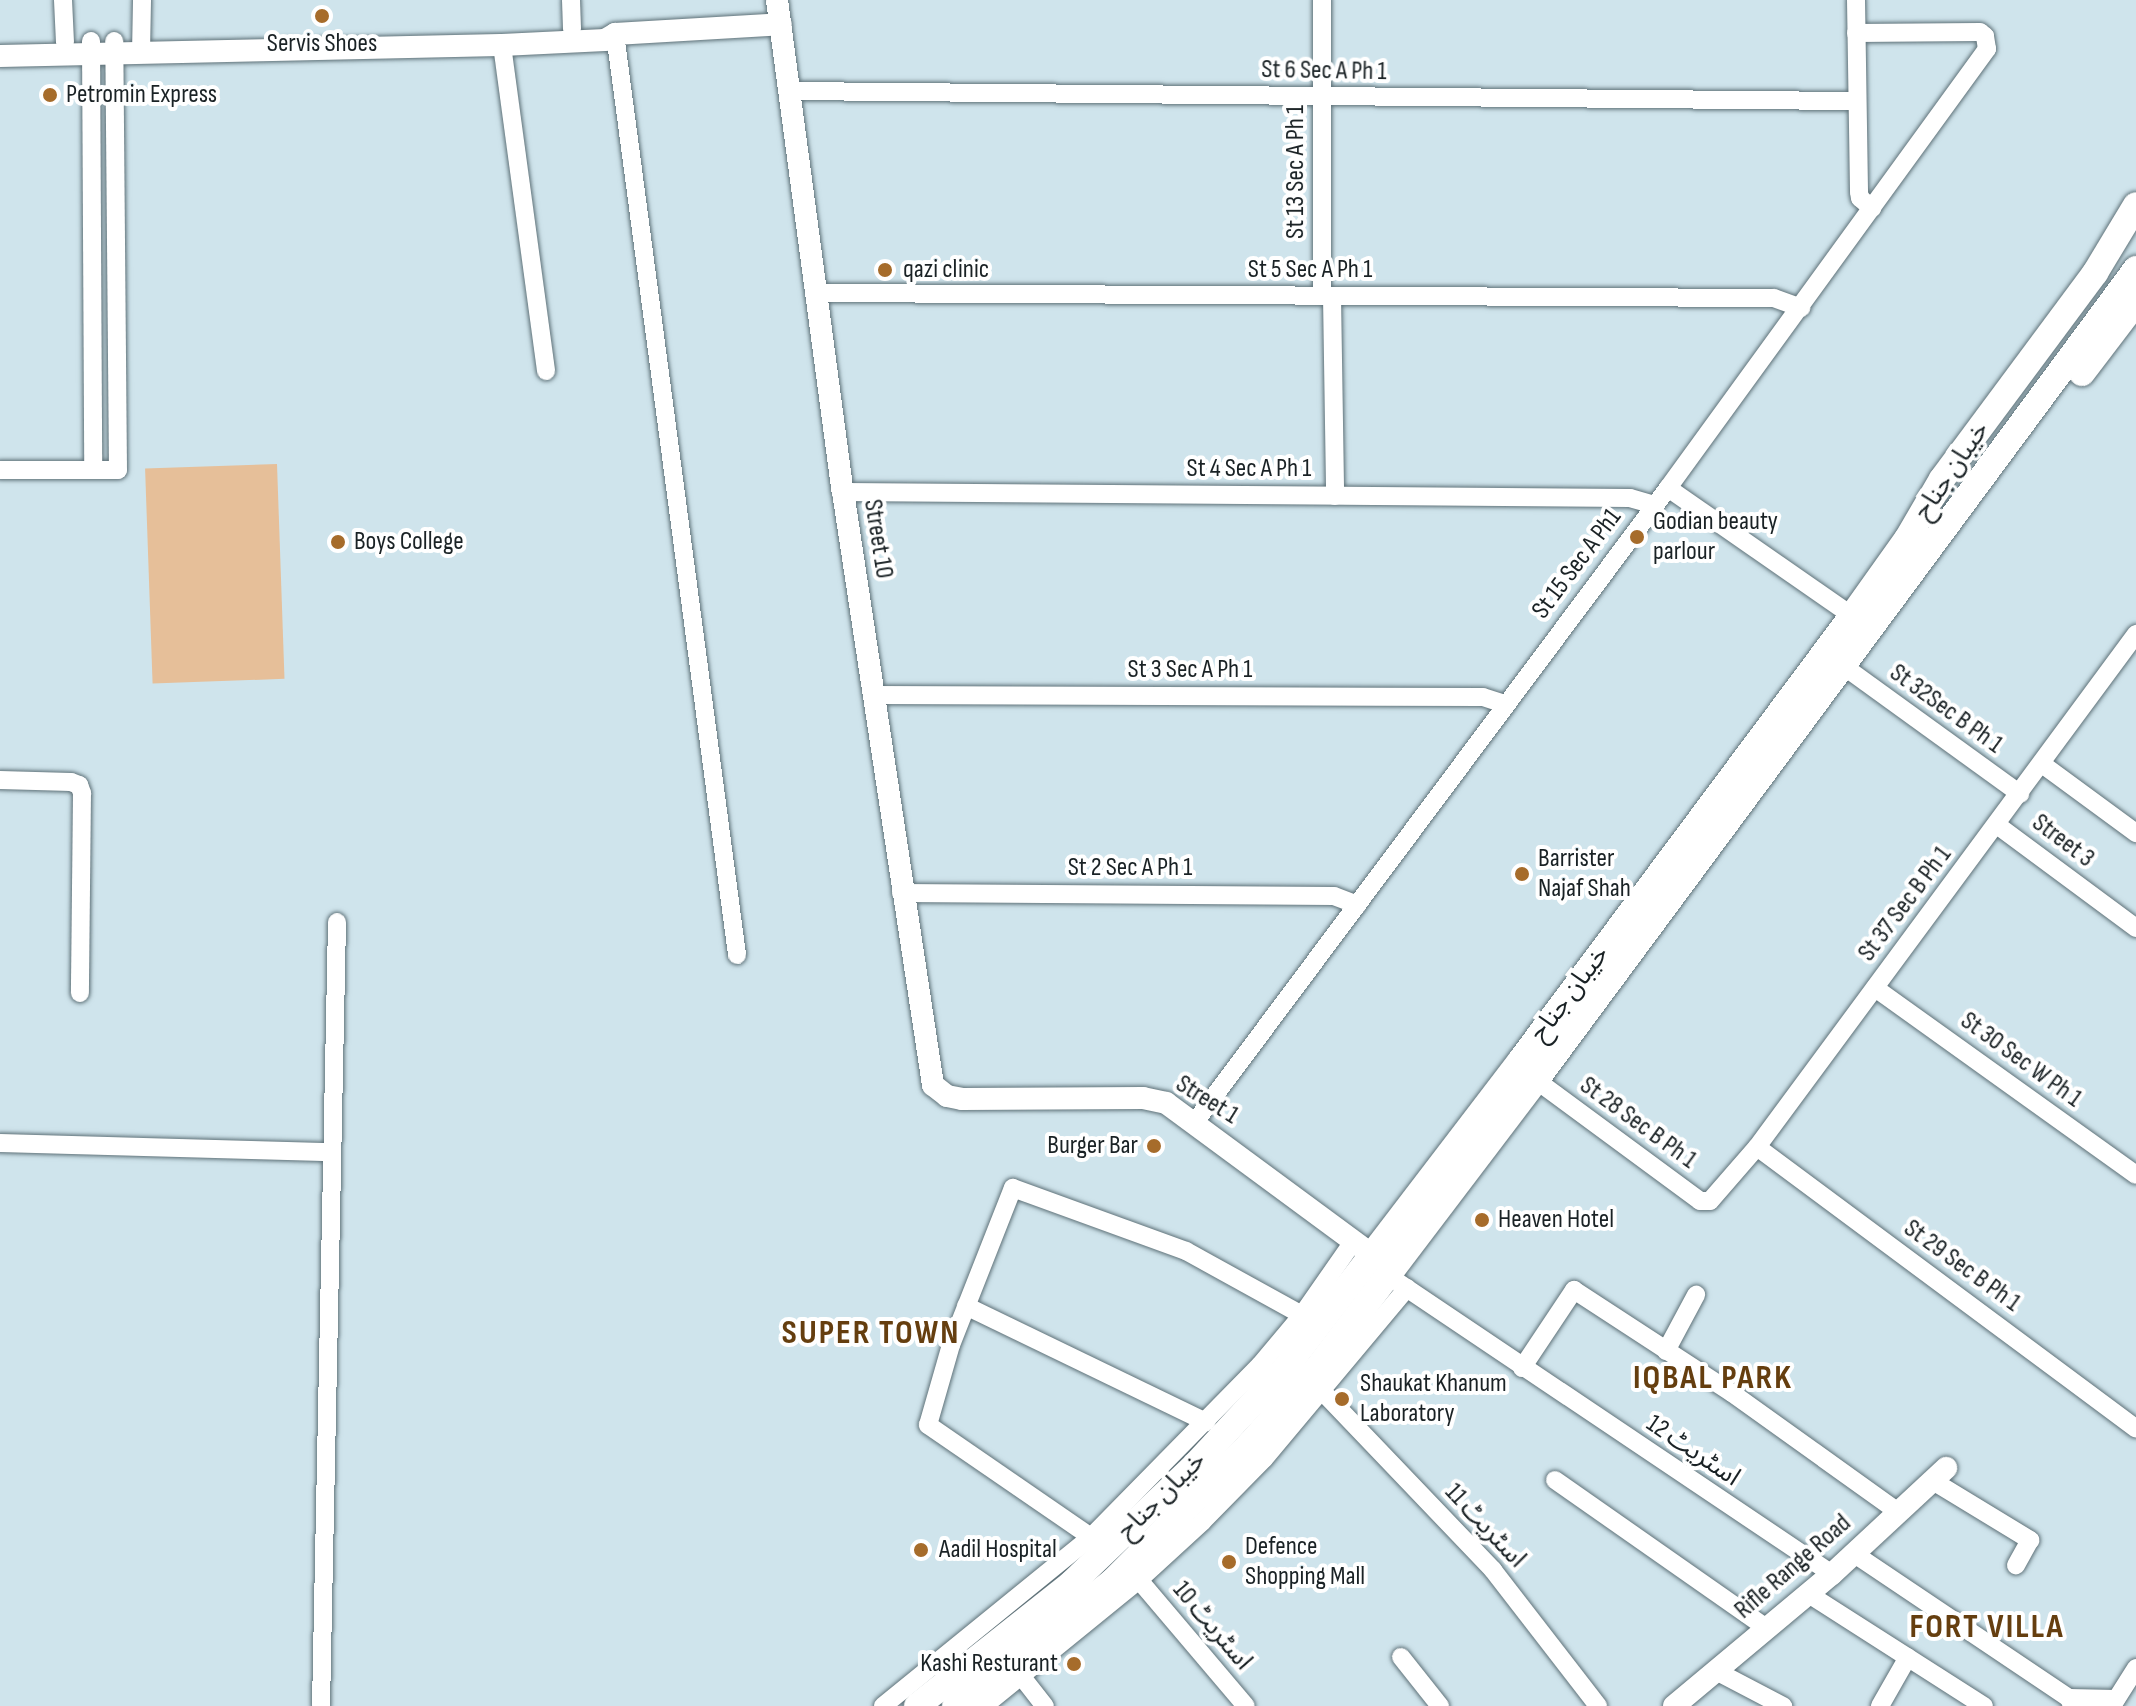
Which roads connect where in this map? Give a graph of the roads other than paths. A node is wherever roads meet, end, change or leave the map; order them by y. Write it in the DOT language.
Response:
graph roads {
  1 [pos="63,0"];
  2 [pos="142,0"];
  3 [pos="571,0"];
  4 [pos="777,0"];
  5 [pos="1322,0"];
  6 [pos="1856,0"];
  7 [pos="781,24"];
  8 [pos="572,29"];
  9 [pos="1856,33"];
  10 [pos="615,34"];
  11 [pos="65,42"];
  12 [pos="0,43"];
  13 [pos="502,45"];
  14 [pos="141,46"];
  15 [pos="102,47"];
  16 [pos="0,56"];
  17 [pos="790,91"];
  18 [pos="1321,97"];
  19 [pos="1857,101"];
  20 [pos="2136,205"];
  21 [pos="1872,208"];
  22 [pos="2132,229"];
  23 [pos="116,266"];
  24 [pos="92,267"];
  25 [pos="2128,267"];
  26 [pos="817,293"];
  27 [pos="1327,296"];
  28 [pos="2136,302"];
  29 [pos="1801,308"];
  30 [pos="546,371"];
  31 [pos="93,469"];
  32 [pos="0,470"];
  33 [pos="1668,488"];
  34 [pos="843,492"];
  35 [pos="1335,496"];
  36 [pos="1654,505"];
  37 [pos="1916,547"];
  38 [pos="1852,616"];
  39 [pos="2136,634"];
  40 [pos="1842,665"];
  41 [pos="874,695"];
  42 [pos="1505,704"];
  43 [pos="2042,764"];
  44 [pos="0,780"];
  45 [pos="2020,794"];
  46 [pos="1997,825"];
  47 [pos="2136,833"];
  48 [pos="901,893"];
  49 [pos="1357,905"];
  50 [pos="337,922"];
  51 [pos="2136,928"];
  52 [pos="737,955"];
  53 [pos="1875,988"];
  54 [pos="80,993"];
  55 [pos="1536,1080"];
  56 [pos="933,1085"];
  57 [pos="1195,1122"];
  58 [pos="0,1143"];
  59 [pos="1757,1147"];
  60 [pos="332,1152"];
  61 [pos="2136,1175"];
  62 [pos="1710,1201"];
  63 [pos="1362,1248"];
  64 [pos="1398,1282"];
  65 [pos="1696,1295"];
  66 [pos="966,1306"];
  67 [pos="1302,1315"];
  68 [pos="1666,1351"];
  69 [pos="1522,1368"];
  70 [pos="1322,1391"];
  71 [pos="1206,1422"];
  72 [pos="2136,1428"];
  73 [pos="1940,1474"];
  74 [pos="1555,1480"];
  75 [pos="1898,1512"];
  76 [pos="1091,1537"];
  77 [pos="1853,1553"];
  78 [pos="2016,1565"];
  79 [pos="1832,1574"];
  80 [pos="1139,1580"];
  81 [pos="1807,1593"];
  82 [pos="1766,1628"];
  83 [pos="1401,1657"];
  84 [pos="1908,1657"];
  85 [pos="2136,1668"];
  86 [pos="1716,1671"];
  87 [pos="1022,1677"];
  88 [pos="2071,1702"];
  89 [pos="2114,1702"];
  90 [pos="321,1706"];
  91 [pos="883,1706"];
  92 [pos="917,1706"];
  93 [pos="955,1706"];
  94 [pos="984,1706"];
  95 [pos="1045,1706"];
  96 [pos="1246,1706"];
  97 [pos="1440,1706"];
  98 [pos="1598,1706"];
  99 [pos="1674,1706"];
  100 [pos="1783,1706"];
  101 [pos="1880,1706"];
  102 [pos="1984,1706"];
  1 -- 11 [label="street"];
  2 -- 14 [label="street"];
  3 -- 8 [label="street"];
  4 -- 7 [label="street, Street 10"];
  5 -- 18 [label="street, St 13 Sec A Ph 1"];
  6 -- 9 [label="street"];
  7 -- 10 [label="street"];
  7 -- 17 [label="street, Street 10"];
  8 -- 10 [label="street"];
  8 -- 14 [label="street"];
  9 -- 19 [label="street"];
  9 -- 21 [label="street, St 15 Sec A Ph1"];
  10 -- 13 [label="street"];
  10 -- 52 [label="street"];
  11 -- 12 [label="street"];
  11 -- 15 [label="street"];
  13 -- 14 [label="street"];
  13 -- 30 [label="street"];
  14 -- 15 [label="street"];
  15 -- 16 [label="street"];
  15 -- 23 [label="street"];
  15 -- 24 [label="street"];
  17 -- 18 [label="street, St 6 Sec A Ph 1"];
  17 -- 26 [label="street, Street 10"];
  18 -- 19 [label="street, St 6 Sec A Ph 1"];
  18 -- 27 [label="street, St 13 Sec A Ph 1"];
  19 -- 21 [label="street"];
  20 -- 22 [label="main road, خیبان جناح"];
  21 -- 29 [label="street, St 15 Sec A Ph1"];
  22 -- 25 [label="main road"];
  22 -- 37 [label="main road, خیبان جناح"];
  23 -- 24 [label="street"];
  23 -- 31 [label="street"];
  24 -- 31 [label="street"];
  25 -- 37 [label="main road"];
  26 -- 27 [label="street, St 5 Sec A Ph 1"];
  26 -- 34 [label="street, Street 10"];
  27 -- 29 [label="street, St 5 Sec A Ph 1"];
  27 -- 35 [label="street, St 13 Sec A Ph 1"];
  28 -- 37 [label="main road"];
  29 -- 33 [label="street, St 15 Sec A Ph1"];
  31 -- 32 [label="street"];
  33 -- 36 [label="street, St 15 Sec A Ph1"];
  33 -- 38 [label="street"];
  34 -- 35 [label="street, St 4 Sec A Ph 1"];
  34 -- 41 [label="street, Street 10"];
  35 -- 36 [label="street, St 4 Sec A Ph 1"];
  36 -- 42 [label="street, St 15 Sec A Ph1"];
  37 -- 38 [label="main road, خیبان جناح"];
  37 -- 40 [label="main road, خیبان جناح"];
  38 -- 63 [label="main road, خیبان جناح"];
  39 -- 43 [label="street, St 37 Sec B Ph 1"];
  40 -- 45 [label="street, St 32Sec B Ph 1"];
  40 -- 55 [label="main road, خیبان جناح"];
  41 -- 42 [label="street, St 3 Sec A Ph 1"];
  41 -- 48 [label="street, Street 10"];
  42 -- 49 [label="street, St 15 Sec A Ph1"];
  43 -- 45 [label="street, St 37 Sec B Ph 1"];
  43 -- 47 [label="street"];
  44 -- 54 [label="street"];
  45 -- 46 [label="street, St 37 Sec B Ph 1"];
  46 -- 51 [label="street, Street 3"];
  46 -- 53 [label="street, St 37 Sec B Ph 1"];
  48 -- 49 [label="street, St 2 Sec A Ph 1"];
  48 -- 56 [label="street, Street 10"];
  49 -- 57 [label="street, St 15 Sec A Ph1"];
  50 -- 60 [label="street"];
  53 -- 59 [label="street, St 37 Sec B Ph 1"];
  53 -- 61 [label="street, St 30 Sec W Ph 1"];
  55 -- 62 [label="street, St 28 Sec B Ph 1"];
  55 -- 64 [label="main road, خیبان جناح"];
  56 -- 57 [label="street, Street 1"];
  57 -- 63 [label="street, Street 1"];
  58 -- 60 [label="street"];
  59 -- 62 [label="street, St 37 Sec B Ph 1"];
  59 -- 72 [label="street, St 29 Sec B Ph 1"];
  60 -- 90 [label="street"];
  63 -- 67 [label="street"];
  63 -- 92 [label="main road, خیبان جناح"];
  64 -- 69 [label="street, اسٹریٹ 12"];
  64 -- 70 [label="street"];
  64 -- 93 [label="main road, خیبان جناح"];
  65 -- 68 [label="street"];
  66 -- 67 [label="street"];
  66 -- 71 [label="street"];
  66 -- 76 [label="street"];
  67 -- 71 [label="street"];
  68 -- 69 [label="street"];
  68 -- 75 [label="street"];
  69 -- 79 [label="street, اسٹریٹ 12"];
  70 -- 80 [label="street"];
  70 -- 98 [label="street, اسٹریٹ 11"];
  71 -- 76 [label="street"];
  73 -- 75 [label="street, Rifle Range Road"];
  73 -- 78 [label="street"];
  74 -- 82 [label="street"];
  75 -- 77 [label="street, Rifle Range Road"];
  76 -- 91 [label="street"];
  77 -- 79 [label="street, Rifle Range Road"];
  77 -- 88 [label="street"];
  79 -- 81 [label="street, Rifle Range Road"];
  80 -- 87 [label="street"];
  80 -- 96 [label="street, اسٹریٹ 10"];
  81 -- 82 [label="street, Rifle Range Road"];
  81 -- 84 [label="street"];
  82 -- 86 [label="street, Rifle Range Road"];
  83 -- 97 [label="street"];
  84 -- 101 [label="street"];
  84 -- 102 [label="street"];
  85 -- 89 [label="street"];
  86 -- 99 [label="street, Rifle Range Road"];
  86 -- 100 [label="street"];
  87 -- 94 [label="street"];
  87 -- 95 [label="street"];
  88 -- 89 [label="street"];
}
